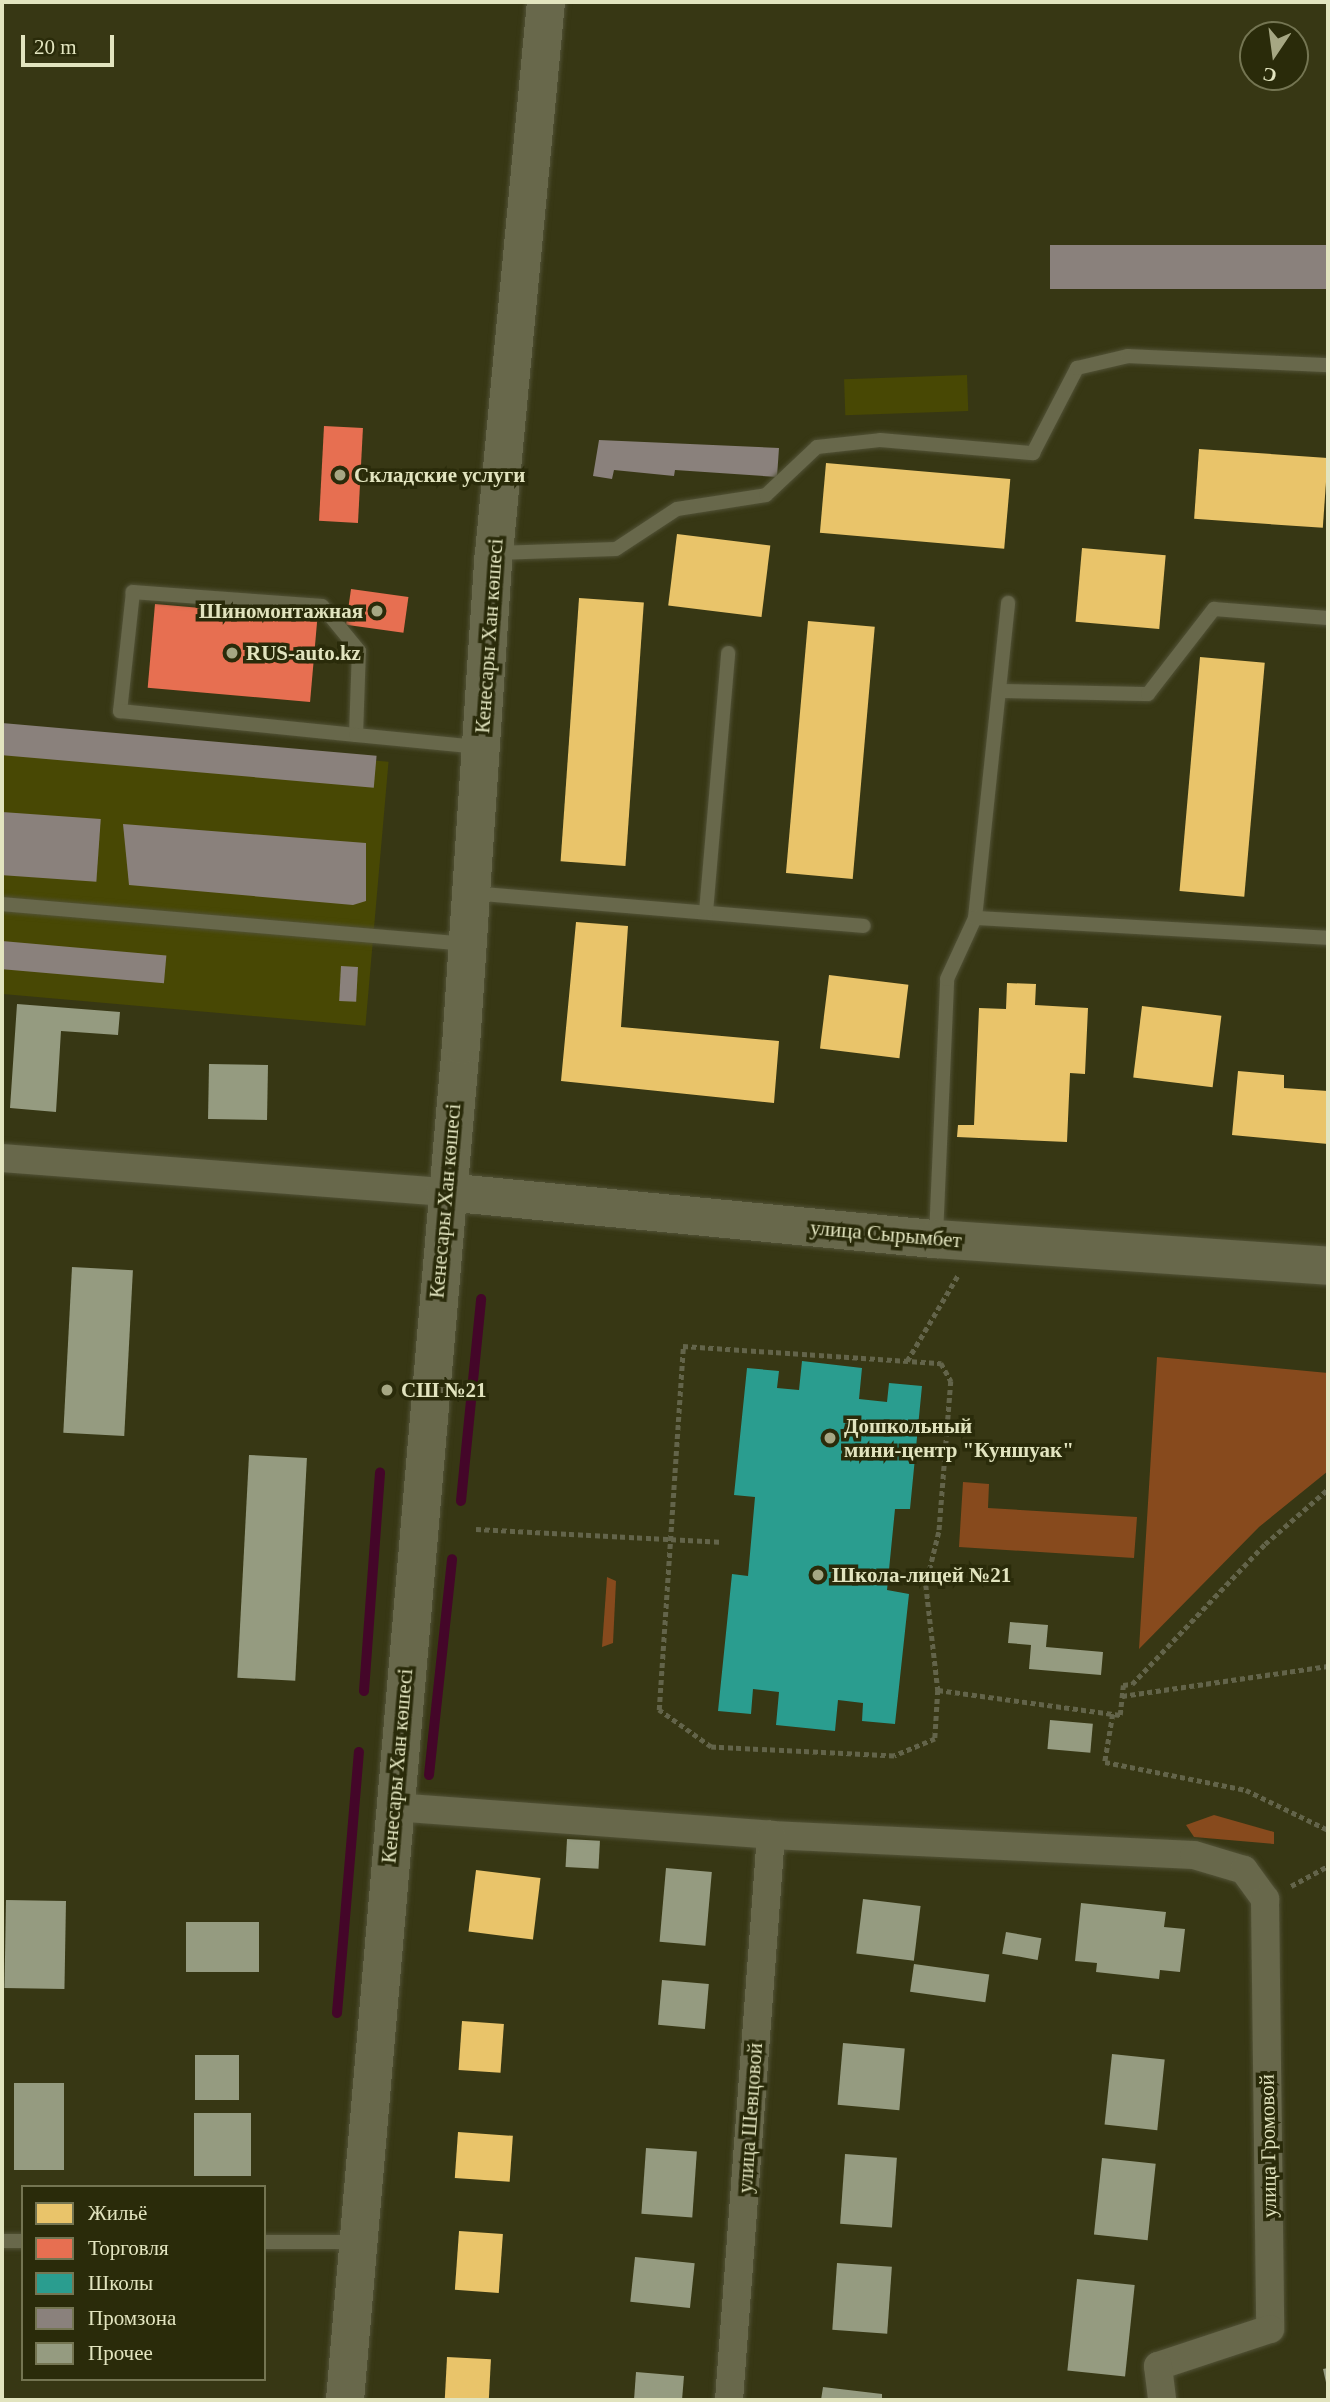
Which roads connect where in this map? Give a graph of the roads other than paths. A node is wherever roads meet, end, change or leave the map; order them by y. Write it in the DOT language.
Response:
graph roads {
  1 [pos="546,2"];
  2 [pos="1328,365"];
  3 [pos="494,553"];
  4 [pos="1009,603"];
  5 [pos="1328,618"];
  6 [pos="728,653"];
  7 [pos="999,691"];
  8 [pos="356,734"];
  9 [pos="481,747"];
  10 [pos="471,893"];
  11 [pos="2,904"];
  12 [pos="706,912"];
  13 [pos="975,918"];
  14 [pos="864,926"];
  15 [pos="1328,938"];
  16 [pos="467,944"];
  17 [pos="2,1158"];
  18 [pos="445,1192"];
  19 [pos="936,1239"];
  20 [pos="1328,1266"];
  21 [pos="394,1807"];
  22 [pos="771,1835"];
  23 [pos="2,2241"];
  24 [pos="21,2241"];
  25 [pos="266,2242"];
  26 [pos="358,2242"];
  27 [pos="345,2400"];
  28 [pos="729,2400"];
  29 [pos="1162,2400"];
  1 -- 3 [label="main road, Кенесары Хан көшесі"];
  2 -- 3 [label="lane"];
  3 -- 9 [label="main road, Кенесары Хан көшесі"];
  4 -- 7 [label="lane"];
  5 -- 7 [label="lane"];
  6 -- 12 [label="lane"];
  7 -- 13 [label="lane"];
  8 -- 8 [label="lane"];
  8 -- 9 [label="lane"];
  9 -- 10 [label="main road, Кенесары Хан көшесі"];
  10 -- 12 [label="lane"];
  10 -- 16 [label="main road, Кенесары Хан көшесі"];
  11 -- 16 [label="lane"];
  12 -- 14 [label="lane"];
  13 -- 15 [label="lane"];
  13 -- 19 [label="lane"];
  16 -- 18 [label="main road, Кенесары Хан көшесі"];
  17 -- 18 [label="street"];
  18 -- 19 [label="main road, улица Сырымбет"];
  18 -- 21 [label="main road, Кенесары Хан көшесі"];
  19 -- 20 [label="main road, улица Сырымбет"];
  21 -- 22 [label="street"];
  21 -- 26 [label="main road, Кенесары Хан көшесі"];
  22 -- 28 [label="street, улица Шевцовой"];
  22 -- 29 [label="street, улица Громовой"];
  23 -- 24 [label="lane"];
  25 -- 26 [label="lane"];
  26 -- 27 [label="main road, Кенесары Хан көшесі"];
}
